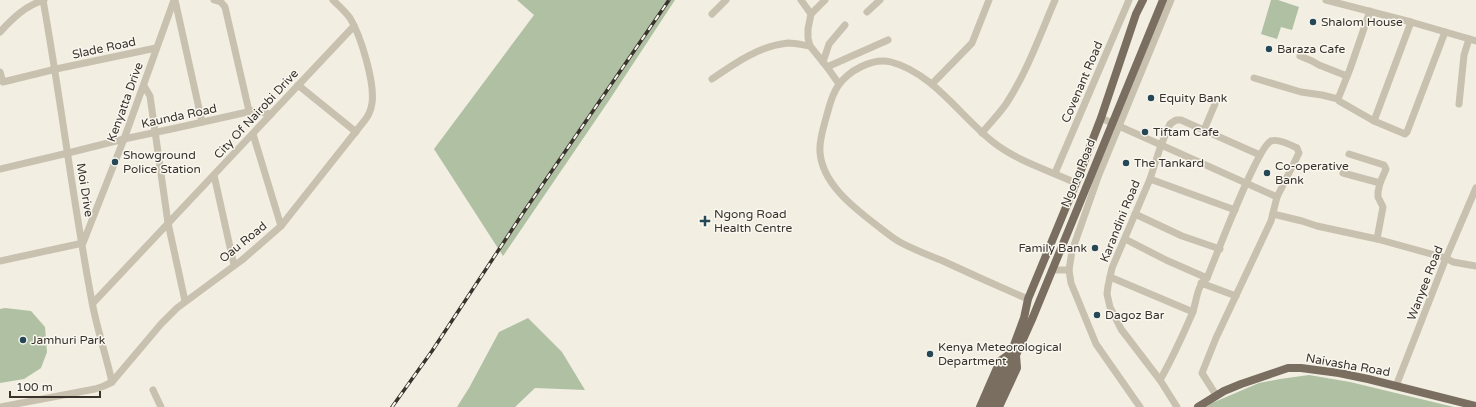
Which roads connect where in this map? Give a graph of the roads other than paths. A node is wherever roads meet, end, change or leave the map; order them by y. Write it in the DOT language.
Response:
graph roads {
  1 [pos="44,0"];
  2 [pos="174,0"];
  3 [pos="214,0"];
  4 [pos="333,0"];
  5 [pos="726,0"];
  6 [pos="801,0"];
  7 [pos="819,0"];
  8 [pos="825,0"];
  9 [pos="880,0"];
  10 [pos="989,0"];
  11 [pos="1055,0"];
  12 [pos="1129,0"];
  13 [pos="1143,0"];
  14 [pos="1163,0"];
  15 [pos="1171,0"];
  16 [pos="1326,0"];
  17 [pos="814,11"];
  18 [pos="867,12"];
  19 [pos="1370,12"];
  20 [pos="712,14"];
  21 [pos="1411,22"];
  22 [pos="846,25"];
  23 [pos="354,26"];
  24 [pos="0,32"];
  25 [pos="1445,32"];
  26 [pos="888,40"];
  27 [pos="1472,40"];
  28 [pos="810,46"];
  29 [pos="156,48"];
  30 [pos="1300,56"];
  31 [pos="825,64"];
  32 [pos="56,69"];
  33 [pos="0,72"];
  34 [pos="1347,76"];
  35 [pos="1254,78"];
  36 [pos="712,79"];
  37 [pos="1,83"];
  38 [pos="839,84"];
  39 [pos="932,84"];
  40 [pos="298,85"];
  41 [pos="144,86"];
  42 [pos="1338,99"];
  43 [pos="1215,104"];
  44 [pos="1459,104"];
  45 [pos="249,111"];
  46 [pos="271,114"];
  47 [pos="1101,118"];
  48 [pos="1374,121"];
  49 [pos="202,122"];
  50 [pos="1116,124"];
  51 [pos="1204,130"];
  52 [pos="156,132"];
  53 [pos="356,132"];
  54 [pos="982,133"];
  55 [pos="252,134"];
  56 [pos="124,139"];
  57 [pos="1161,145"];
  58 [pos="68,153"];
  59 [pos="1350,154"];
  60 [pos="1260,155"];
  61 [pos="0,169"];
  62 [pos="1055,173"];
  63 [pos="1343,173"];
  64 [pos="214,175"];
  65 [pos="1150,179"];
  66 [pos="1076,183"];
  67 [pos="1246,183"];
  68 [pos="1380,183"];
  69 [pos="1476,188"];
  70 [pos="1277,196"];
  71 [pos="1235,210"];
  72 [pos="1135,214"];
  73 [pos="1273,214"];
  74 [pos="168,223"];
  75 [pos="281,226"];
  76 [pos="1125,239"];
  77 [pos="1377,239"];
  78 [pos="83,243"];
  79 [pos="1060,250"];
  80 [pos="1220,250"];
  81 [pos="1072,253"];
  82 [pos="1446,258"];
  83 [pos="0,261"];
  84 [pos="234,265"];
  85 [pos="1476,266"];
  86 [pos="1052,270"];
  87 [pos="1069,270"];
  88 [pos="1110,276"];
  89 [pos="1204,280"];
  90 [pos="1236,296"];
  91 [pos="1028,299"];
  92 [pos="185,301"];
  93 [pos="92,303"];
  94 [pos="1192,312"];
  95 [pos="1013,354"];
  96 [pos="1160,380"];
  97 [pos="112,382"];
  98 [pos="1396,386"];
  99 [pos="153,390"];
  100 [pos="1216,395"];
  101 [pos="1476,406"];
  102 [pos="0,407"];
  103 [pos="161,407"];
  104 [pos="980,407"];
  105 [pos="986,407"];
  106 [pos="994,407"];
  107 [pos="999,407"];
  108 [pos="1140,407"];
  109 [pos="1178,407"];
  110 [pos="1198,407"];
  1 -- 24 [label="street"];
  1 -- 32 [label="street, Moi Drive"];
  2 -- 29 [label="street, Kenyatta Drive"];
  2 -- 49 [label="street"];
  3 -- 45 [label="street"];
  4 -- 23 [label="street, Oau Road"];
  5 -- 20 [label="street"];
  6 -- 17 [label="street"];
  7 -- 17 [label="street"];
  8 -- 17 [label="street"];
  9 -- 18 [label="street"];
  10 -- 39 [label="street"];
  11 -- 54 [label="street"];
  12 -- 62 [label="street, Covenant Road"];
  13 -- 47 [label="main road, Ngong Road"];
  14 -- 50 [label="main road, Ngong Road"];
  15 -- 50 [label="street"];
  16 -- 19 [label="street"];
  17 -- 28 [label="street"];
  19 -- 21 [label="street"];
  19 -- 34 [label="street"];
  21 -- 25 [label="street"];
  21 -- 48 [label="street"];
  22 -- 31 [label="street"];
  23 -- 40 [label="street, City Of Nairobi Drive"];
  23 -- 53 [label="street, Oau Road"];
  25 -- 27 [label="street"];
  25 -- 48 [label="street"];
  26 -- 31 [label="street"];
  27 -- 44 [label="street"];
  28 -- 31 [label="street"];
  28 -- 36 [label="street"];
  29 -- 32 [label="street, Slade Road"];
  29 -- 41 [label="street, Kenyatta Drive"];
  30 -- 34 [label="street"];
  31 -- 38 [label="street"];
  32 -- 37 [label="street, Slade Road"];
  32 -- 58 [label="street, Moi Drive"];
  33 -- 37 [label="street"];
  34 -- 42 [label="street"];
  35 -- 42 [label="street"];
  38 -- 39 [label="street"];
  38 -- 91 [label="street"];
  39 -- 54 [label="street"];
  40 -- 46 [label="street, City Of Nairobi Drive"];
  40 -- 53 [label="street"];
  41 -- 52 [label="street"];
  41 -- 56 [label="street, Kenyatta Drive"];
  42 -- 48 [label="street"];
  43 -- 51 [label="street"];
  45 -- 46 [label="street, Kaunda Road"];
  45 -- 49 [label="street, Kaunda Road"];
  46 -- 55 [label="street, City Of Nairobi Drive"];
  47 -- 50 [label="street"];
  47 -- 66 [label="main road, Ngong Road"];
  49 -- 52 [label="street, Kaunda Road"];
  50 -- 57 [label="street"];
  50 -- 79 [label="main road, Ngong Road"];
  50 -- 81 [label="street"];
  51 -- 57 [label="street, Karandini Road"];
  51 -- 60 [label="street, Karandini Road"];
  52 -- 56 [label="street, Kaunda Road"];
  52 -- 74 [label="street"];
  53 -- 75 [label="street, Oau Road"];
  54 -- 62 [label="street"];
  55 -- 64 [label="street, City Of Nairobi Drive"];
  55 -- 75 [label="street"];
  56 -- 58 [label="street, Kaunda Road"];
  56 -- 78 [label="street, Kenyatta Drive"];
  57 -- 65 [label="street, Karandini Road"];
  57 -- 67 [label="street"];
  58 -- 61 [label="street, Kaunda Road"];
  58 -- 78 [label="street, Moi Drive"];
  59 -- 68 [label="street"];
  60 -- 67 [label="street"];
  60 -- 70 [label="street"];
  62 -- 66 [label="street"];
  63 -- 68 [label="street"];
  64 -- 74 [label="street, City Of Nairobi Drive"];
  64 -- 84 [label="street"];
  65 -- 71 [label="street"];
  65 -- 72 [label="street, Karandini Road"];
  66 -- 91 [label="main road, Ngong Road"];
  67 -- 70 [label="street"];
  67 -- 71 [label="street"];
  68 -- 77 [label="street"];
  69 -- 82 [label="street, Wanyee Road"];
  70 -- 73 [label="street"];
  71 -- 80 [label="street"];
  72 -- 76 [label="street, Karandini Road"];
  72 -- 80 [label="street"];
  73 -- 77 [label="street"];
  73 -- 90 [label="street"];
  74 -- 92 [label="street"];
  74 -- 93 [label="street, City Of Nairobi Drive"];
  75 -- 84 [label="street, Oau Road"];
  76 -- 88 [label="street, Karandini Road"];
  76 -- 89 [label="street"];
  77 -- 82 [label="street"];
  78 -- 83 [label="street"];
  78 -- 93 [label="street, Moi Drive"];
  79 -- 81 [label="street"];
  79 -- 86 [label="main road, Ngong Road"];
  80 -- 89 [label="street"];
  81 -- 87 [label="street"];
  82 -- 85 [label="street"];
  82 -- 98 [label="street, Wanyee Road"];
  84 -- 92 [label="street, Oau Road"];
  86 -- 87 [label="street"];
  86 -- 95 [label="main road, Ngong Road"];
  87 -- 108 [label="street"];
  88 -- 94 [label="street"];
  88 -- 96 [label="street, Karandini Road"];
  89 -- 90 [label="street"];
  89 -- 94 [label="street"];
  90 -- 100 [label="street"];
  91 -- 95 [label="main road, Ngong Road"];
  92 -- 97 [label="street, Oau Road"];
  93 -- 97 [label="street, Moi Drive"];
  94 -- 96 [label="street"];
  95 -- 104 [label="main road, Ngong Road"];
  95 -- 105 [label="main road, Ngong Road"];
  95 -- 106 [label="main road, Ngong Road"];
  95 -- 107 [label="main road, Ngong Road"];
  96 -- 109 [label="street, Karandini Road"];
  97 -- 102 [label="street, Oau Road"];
  98 -- 100 [label="main road, Naivasha Road"];
  98 -- 101 [label="main road, Naivasha Road"];
  99 -- 103 [label="street"];
  100 -- 110 [label="main road, Naivasha Road"];
}
